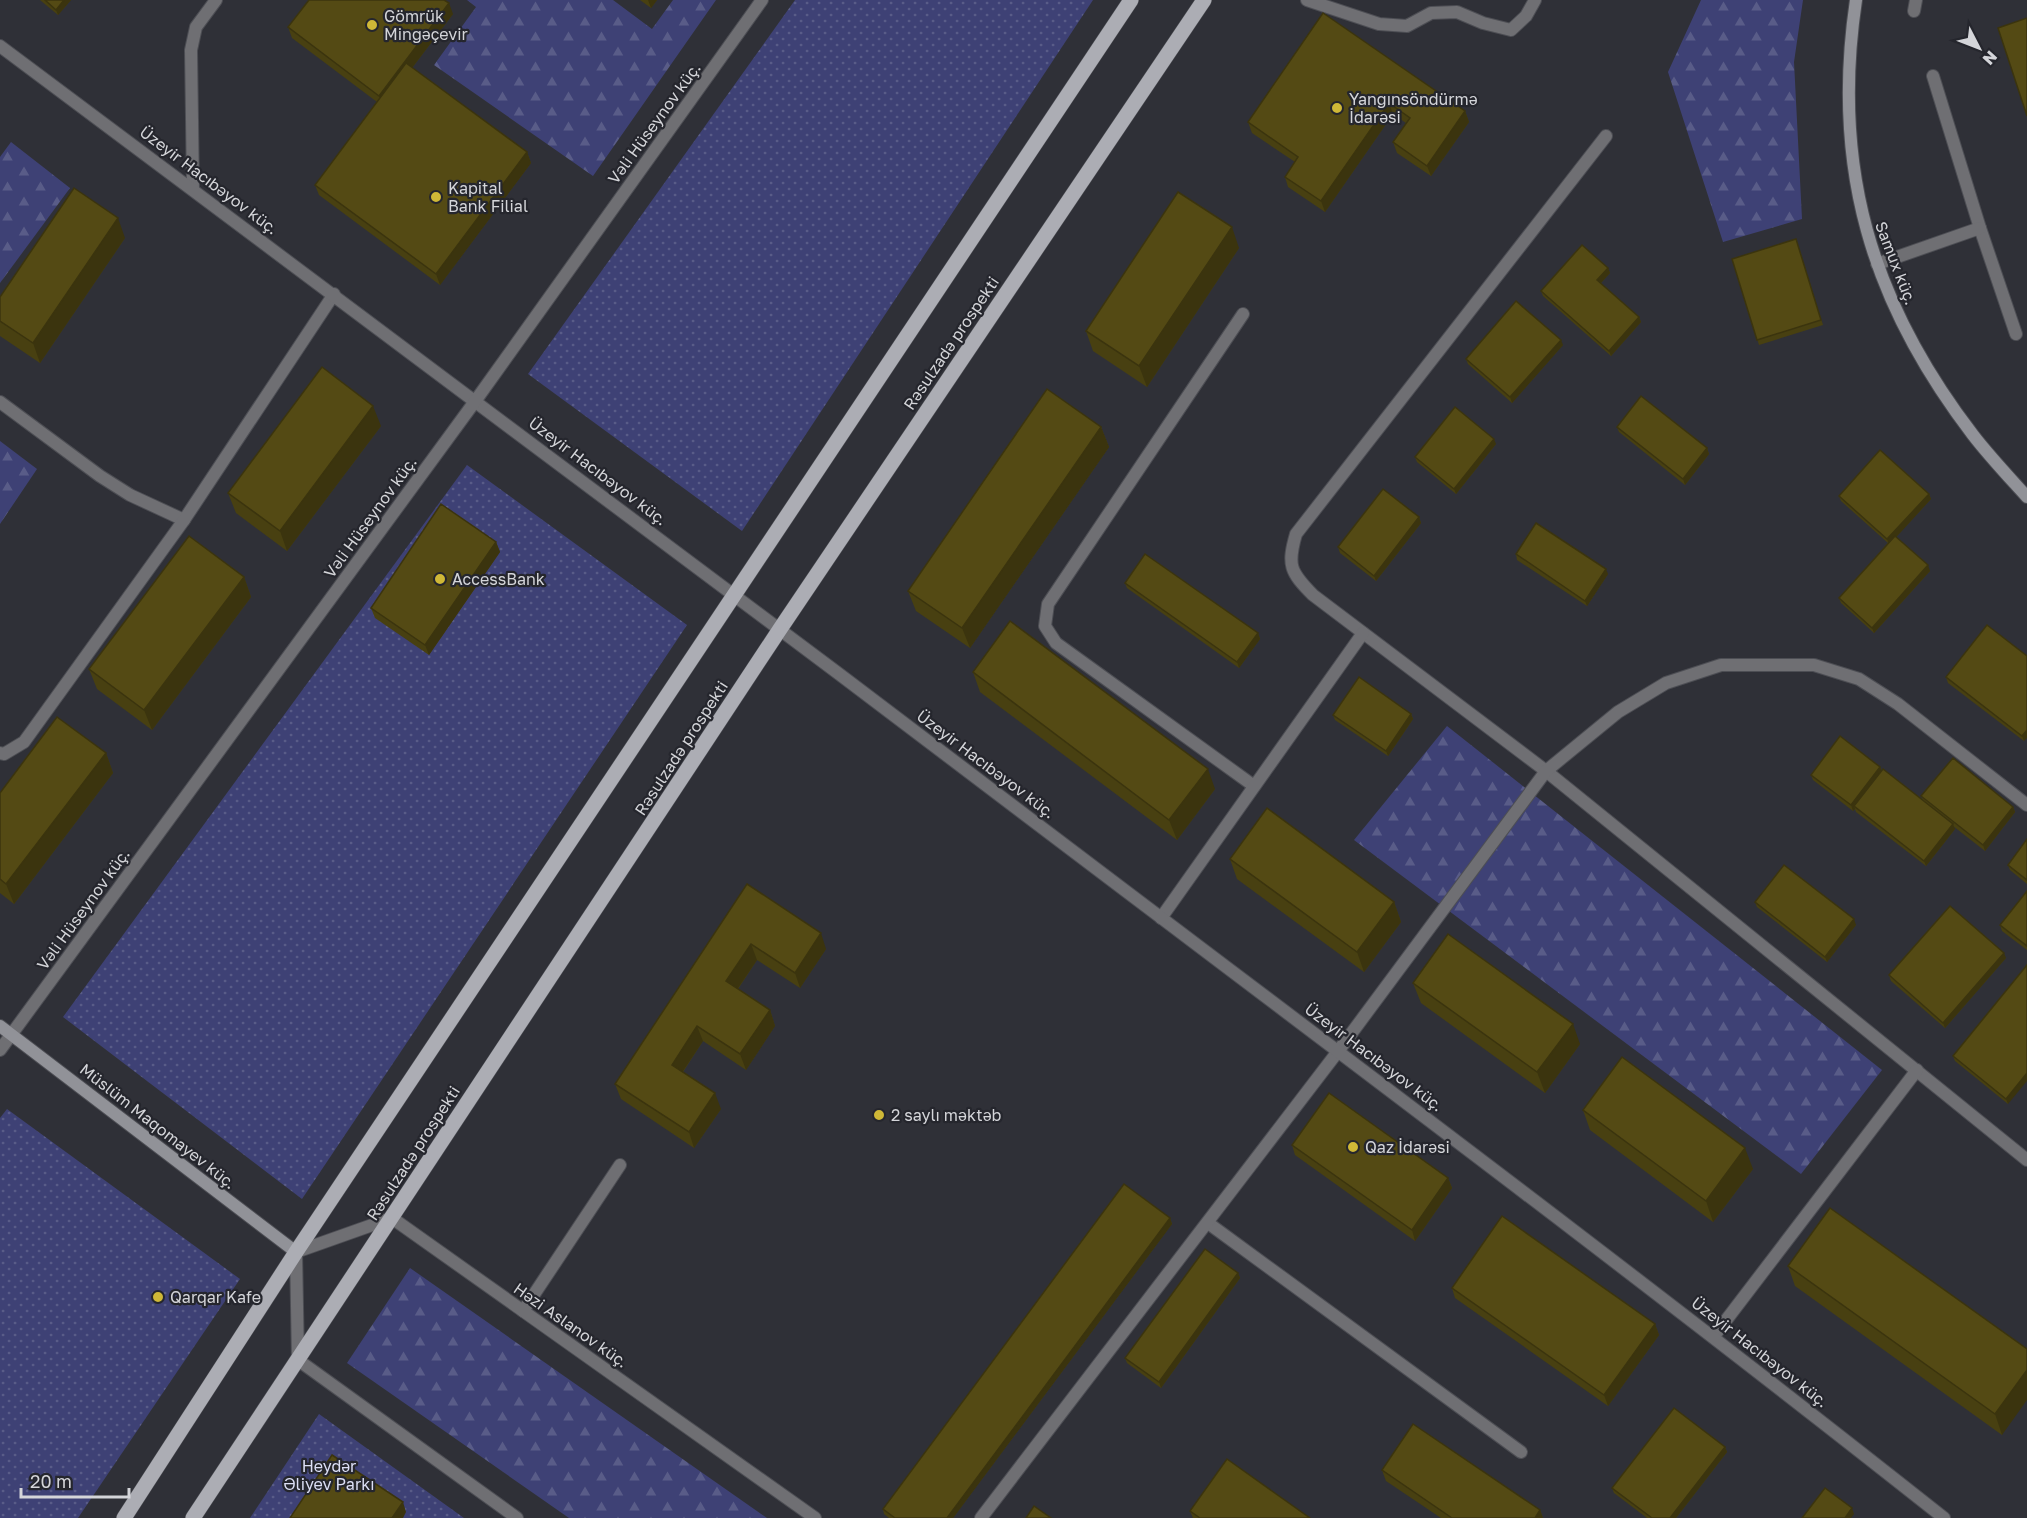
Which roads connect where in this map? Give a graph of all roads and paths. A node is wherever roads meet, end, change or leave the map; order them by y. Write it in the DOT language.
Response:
graph roads {
  1 [pos="216,0"];
  2 [pos="762,0"];
  3 [pos="1131,0"];
  4 [pos="1204,0"];
  5 [pos="1306,0"];
  6 [pos="1534,0"];
  7 [pos="1856,0"];
  8 [pos="0,46"];
  9 [pos="1934,76"];
  10 [pos="1606,136"];
  11 [pos="193,189"];
  12 [pos="1980,228"];
  13 [pos="1877,264"];
  14 [pos="334,294"];
  15 [pos="1243,314"];
  16 [pos="2016,334"];
  17 [pos="476,400"];
  18 [pos="0,402"];
  19 [pos="2027,497"];
  20 [pos="184,520"];
  21 [pos="735,595"];
  22 [pos="780,629"];
  23 [pos="1363,633"];
  24 [pos="0,753"];
  25 [pos="1546,771"];
  26 [pos="1254,786"];
  27 [pos="2027,806"];
  28 [pos="1161,918"];
  29 [pos="0,1026"];
  30 [pos="12,1034"];
  31 [pos="0,1050"];
  32 [pos="1339,1050"];
  33 [pos="1917,1070"];
  34 [pos="2027,1160"];
  35 [pos="620,1166"];
  36 [pos="392,1218"];
  37 [pos="1208,1223"];
  38 [pos="296,1252"];
  39 [pos="523,1311"];
  40 [pos="1714,1336"];
  41 [pos="298,1360"];
  42 [pos="1521,1452"];
  43 [pos="124,1518"];
  44 [pos="193,1518"];
  45 [pos="517,1518"];
  46 [pos="815,1518"];
  47 [pos="981,1518"];
  48 [pos="1944,1518"];
  1 -- 11 [label="street"];
  2 -- 17 [label="street, Vəli Hüseynov küç."];
  3 -- 21 [label="main road"];
  4 -- 22 [label="main road, Rəsulzadə prospekti"];
  5 -- 6 [label="street"];
  7 -- 13 [label="main road, Samux küç."];
  8 -- 11 [label="street, Üzeyir Hacıbəyov küç."];
  9 -- 12 [label="street"];
  10 -- 23 [label="street"];
  11 -- 14 [label="street, Üzeyir Hacıbəyov küç."];
  12 -- 13 [label="street"];
  12 -- 16 [label="street"];
  13 -- 19 [label="main road, Samux küç."];
  14 -- 17 [label="street, Üzeyir Hacıbəyov küç."];
  14 -- 20 [label="street"];
  15 -- 26 [label="street"];
  17 -- 21 [label="street, Üzeyir Hacıbəyov küç."];
  17 -- 30 [label="street, Vəli Hüseynov küç."];
  18 -- 20 [label="street"];
  20 -- 24 [label="street"];
  21 -- 22 [label="street, Üzeyir Hacıbəyov küç."];
  21 -- 38 [label="main road"];
  22 -- 28 [label="street, Üzeyir Hacıbəyov küç."];
  22 -- 36 [label="main road, Rəsulzadə prospekti"];
  23 -- 25 [label="street"];
  23 -- 26 [label="street"];
  25 -- 27 [label="street"];
  25 -- 32 [label="street"];
  25 -- 33 [label="street"];
  26 -- 28 [label="street"];
  28 -- 32 [label="street, Üzeyir Hacıbəyov küç."];
  29 -- 30 [label="main road, Müslüm Maqomayev küç."];
  30 -- 31 [label="street, Vəli Hüseynov küç."];
  30 -- 38 [label="main road, Müslüm Maqomayev küç."];
  32 -- 37 [label="street"];
  32 -- 40 [label="street, Üzeyir Hacıbəyov küç."];
  33 -- 34 [label="street"];
  33 -- 40 [label="street"];
  35 -- 39 [label="street"];
  36 -- 38 [label="street"];
  36 -- 39 [label="street, Həzi Aslanov küç."];
  36 -- 41 [label="main road, Rəsulzadə prospekti"];
  37 -- 42 [label="street"];
  37 -- 47 [label="street"];
  38 -- 41 [label="street"];
  38 -- 43 [label="main road"];
  39 -- 46 [label="street, Həzi Aslanov küç."];
  40 -- 48 [label="street, Üzeyir Hacıbəyov küç."];
  41 -- 44 [label="main road, Rəsulzadə prospekti"];
  41 -- 45 [label="street"];
}
